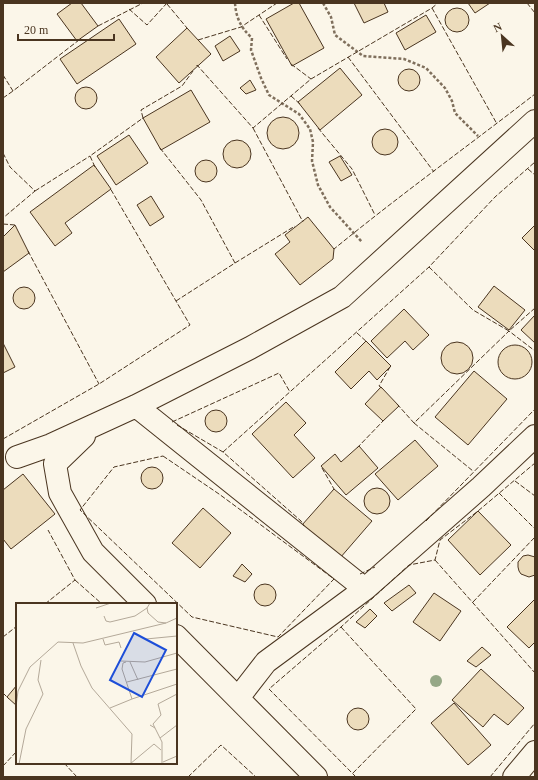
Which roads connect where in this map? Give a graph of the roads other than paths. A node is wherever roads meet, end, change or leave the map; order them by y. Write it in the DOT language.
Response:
graph roads {
  1 [pos="535,121"];
  2 [pos="136,406"];
  3 [pos="95,425"];
  4 [pos="535,436"];
  5 [pos="17,457"];
  6 [pos="365,589"];
  7 [pos="144,603"];
  8 [pos="177,637"];
  9 [pos="238,698"];
  10 [pos="535,752"];
  11 [pos="316,777"];
  12 [pos="514,777"];
  1 -- 2 [label="street"];
  2 -- 3 [label="street"];
  2 -- 6 [label="street"];
  3 -- 5 [label="street"];
  3 -- 7 [label="street"];
  4 -- 6 [label="street"];
  6 -- 9 [label="street"];
  8 -- 9 [label="street"];
  9 -- 11 [label="street"];
  10 -- 12 [label="street"];
}
